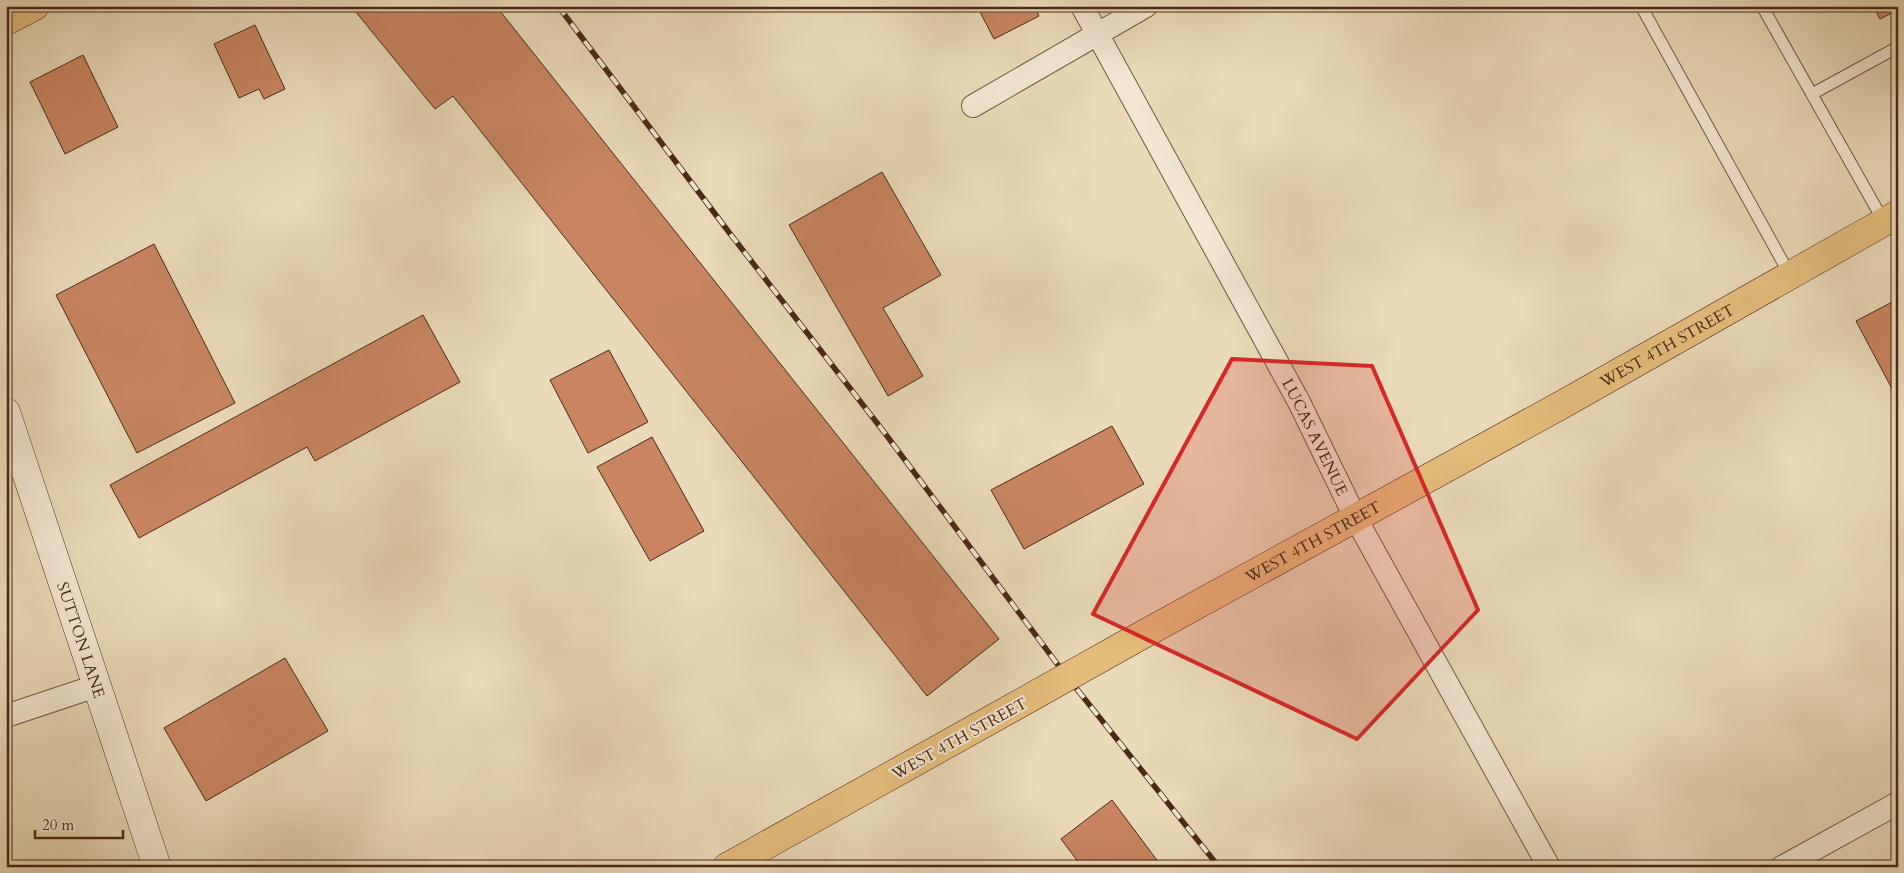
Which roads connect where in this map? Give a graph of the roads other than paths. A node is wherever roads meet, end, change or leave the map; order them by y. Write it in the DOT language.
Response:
graph roads {
  1 [pos="35,6"];
  2 [pos="1082,6"];
  3 [pos="1146,6"];
  4 [pos="1641,6"];
  5 [pos="1762,6"];
  6 [pos="6,21"];
  7 [pos="1098,34"];
  8 [pos="1898,46"];
  9 [pos="1812,94"];
  10 [pos="972,106"];
  11 [pos="1891,218"];
  12 [pos="1790,275"];
  13 [pos="6,412"];
  14 [pos="1355,518"];
  15 [pos="96,686"];
  16 [pos="6,716"];
  17 [pos="1897,804"];
  18 [pos="157,867"];
  19 [pos="727,867"];
  20 [pos="1549,867"];
  21 [pos="1782,867"];
  1 -- 6 [label="main road"];
  2 -- 7 [label="street, LUCAS AVENUE"];
  3 -- 7 [label="street"];
  4 -- 12 [label="lane"];
  5 -- 9 [label="lane"];
  7 -- 10 [label="street"];
  7 -- 14 [label="street, LUCAS AVENUE"];
  8 -- 9 [label="lane"];
  9 -- 11 [label="lane"];
  11 -- 12 [label="main road, WEST 4TH STREET"];
  12 -- 14 [label="main road, WEST 4TH STREET"];
  13 -- 15 [label="street, SUTTON LANE"];
  14 -- 19 [label="main road, WEST 4TH STREET, bridge"];
  14 -- 20 [label="street, LUCAS AVENUE"];
  15 -- 16 [label="street"];
  15 -- 18 [label="street, SUTTON LANE"];
  17 -- 21 [label="street"];
}
